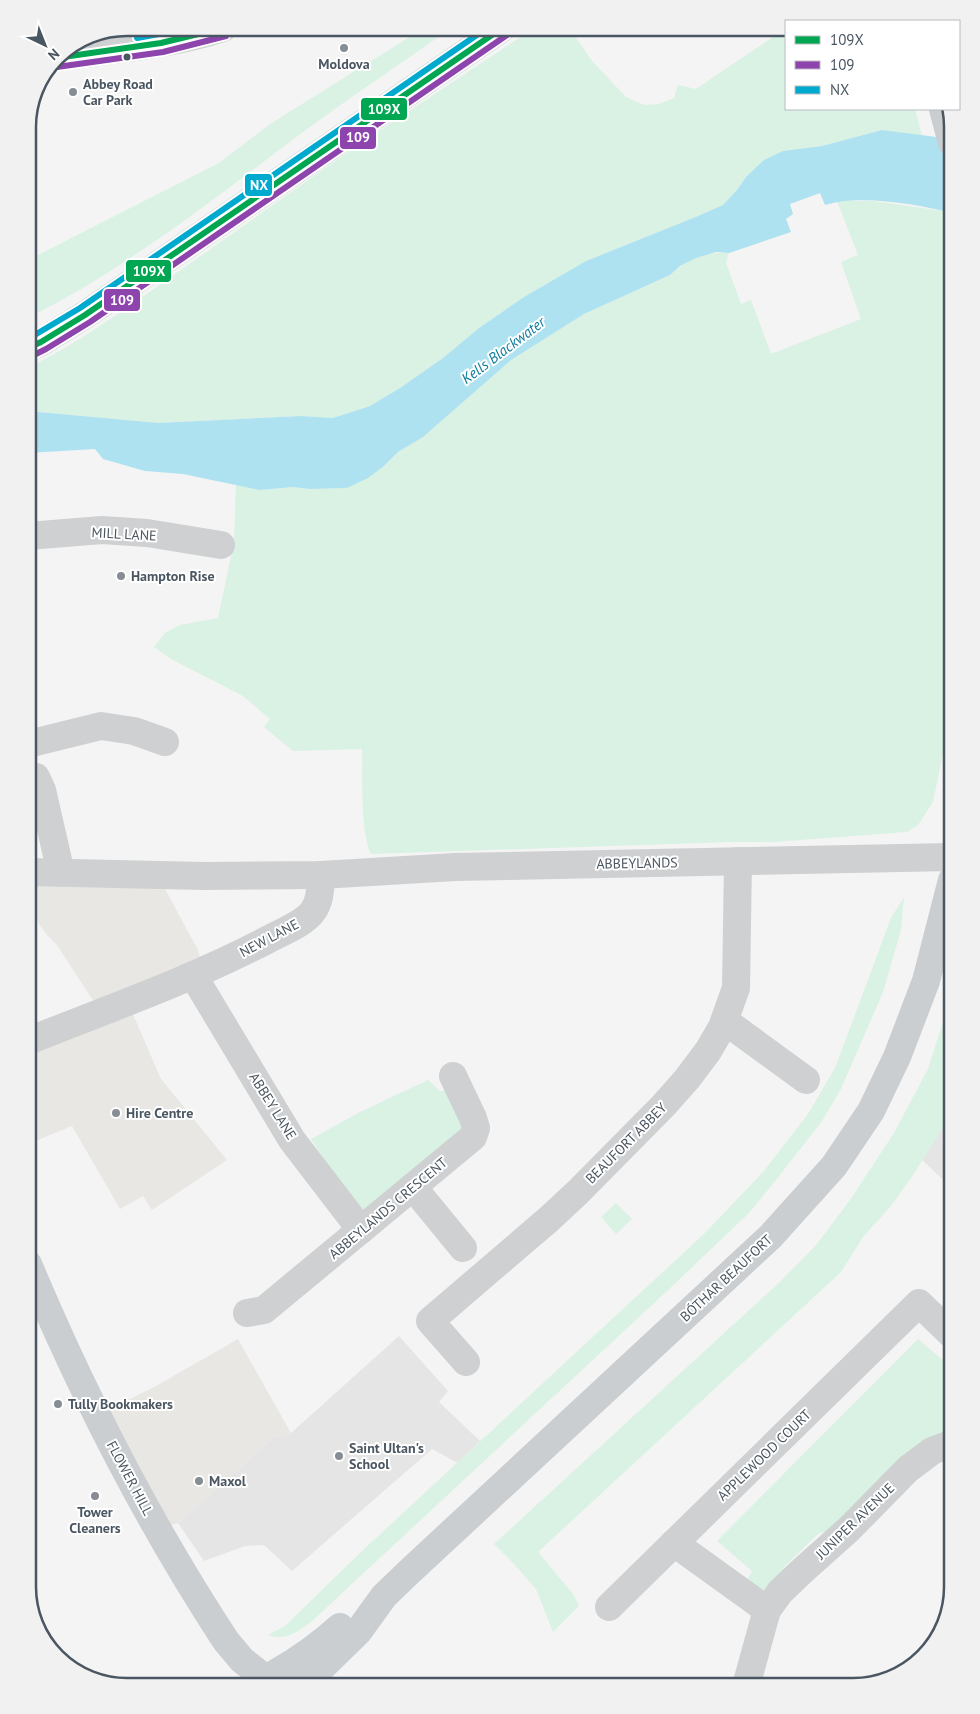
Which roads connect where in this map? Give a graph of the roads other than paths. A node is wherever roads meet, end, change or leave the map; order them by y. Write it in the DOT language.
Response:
graph roads {
  1 [pos="194,36"];
  2 [pos="490,36"];
  3 [pos="71,56"];
  4 [pos="36,344"];
  5 [pos="36,535"];
  6 [pos="221,545"];
  7 [pos="36,742"];
  8 [pos="165,742"];
  9 [pos="36,749"];
  10 [pos="36,778"];
  11 [pos="36,783"];
  12 [pos="944,857"];
  13 [pos="738,861"];
  14 [pos="36,872"];
  15 [pos="61,873"];
  16 [pos="321,874"];
  17 [pos="944,911"];
  18 [pos="193,976"];
  19 [pos="725,1021"];
  20 [pos="36,1038"];
  21 [pos="453,1076"];
  22 [pos="806,1080"];
  23 [pos="413,1187"];
  24 [pos="362,1230"];
  25 [pos="464,1248"];
  26 [pos="36,1284"];
  27 [pos="247,1313"];
  28 [pos="944,1327"];
  29 [pos="466,1362"];
  30 [pos="944,1447"];
  31 [pos="674,1543"];
  32 [pos="384,1596"];
  33 [pos="609,1607"];
  34 [pos="767,1610"];
  35 [pos="267,1678"];
  36 [pos="273,1678"];
  37 [pos="312,1678"];
  38 [pos="748,1678"];
  1 -- 3 [label="street"];
  2 -- 4 [label="main road"];
  5 -- 6 [label="street, MILL LANE"];
  7 -- 8 [label="street"];
  9 -- 10 [label="street"];
  11 -- 15 [label="street"];
  12 -- 13 [label="street, ABBEYLANDS"];
  13 -- 16 [label="street, ABBEYLANDS"];
  13 -- 19 [label="street, BEAUFORT ABBEY"];
  14 -- 15 [label="street"];
  15 -- 16 [label="street"];
  16 -- 18 [label="street, NEW LANE"];
  17 -- 32 [label="main road, BÓTHAR BEAUFORT"];
  18 -- 20 [label="street, NEW LANE"];
  18 -- 24 [label="street, ABBEY LANE"];
  19 -- 22 [label="street"];
  19 -- 29 [label="street, BEAUFORT ABBEY"];
  21 -- 23 [label="street, ABBEYLANDS CRESCENT"];
  23 -- 24 [label="street, ABBEYLANDS CRESCENT"];
  23 -- 25 [label="street"];
  24 -- 27 [label="street, ABBEYLANDS CRESCENT"];
  26 -- 35 [label="main road, FLOWER HILL"];
  28 -- 31 [label="street, APPLEWOOD COURT"];
  30 -- 34 [label="street, JUNIPER AVENUE"];
  31 -- 33 [label="street, APPLEWOOD COURT"];
  31 -- 34 [label="street"];
  32 -- 36 [label="main road, BÓTHAR BEAUFORT"];
  32 -- 37 [label="main road, BÓTHAR BEAUFORT"];
  34 -- 38 [label="street, JUNIPER AVENUE"];
}
